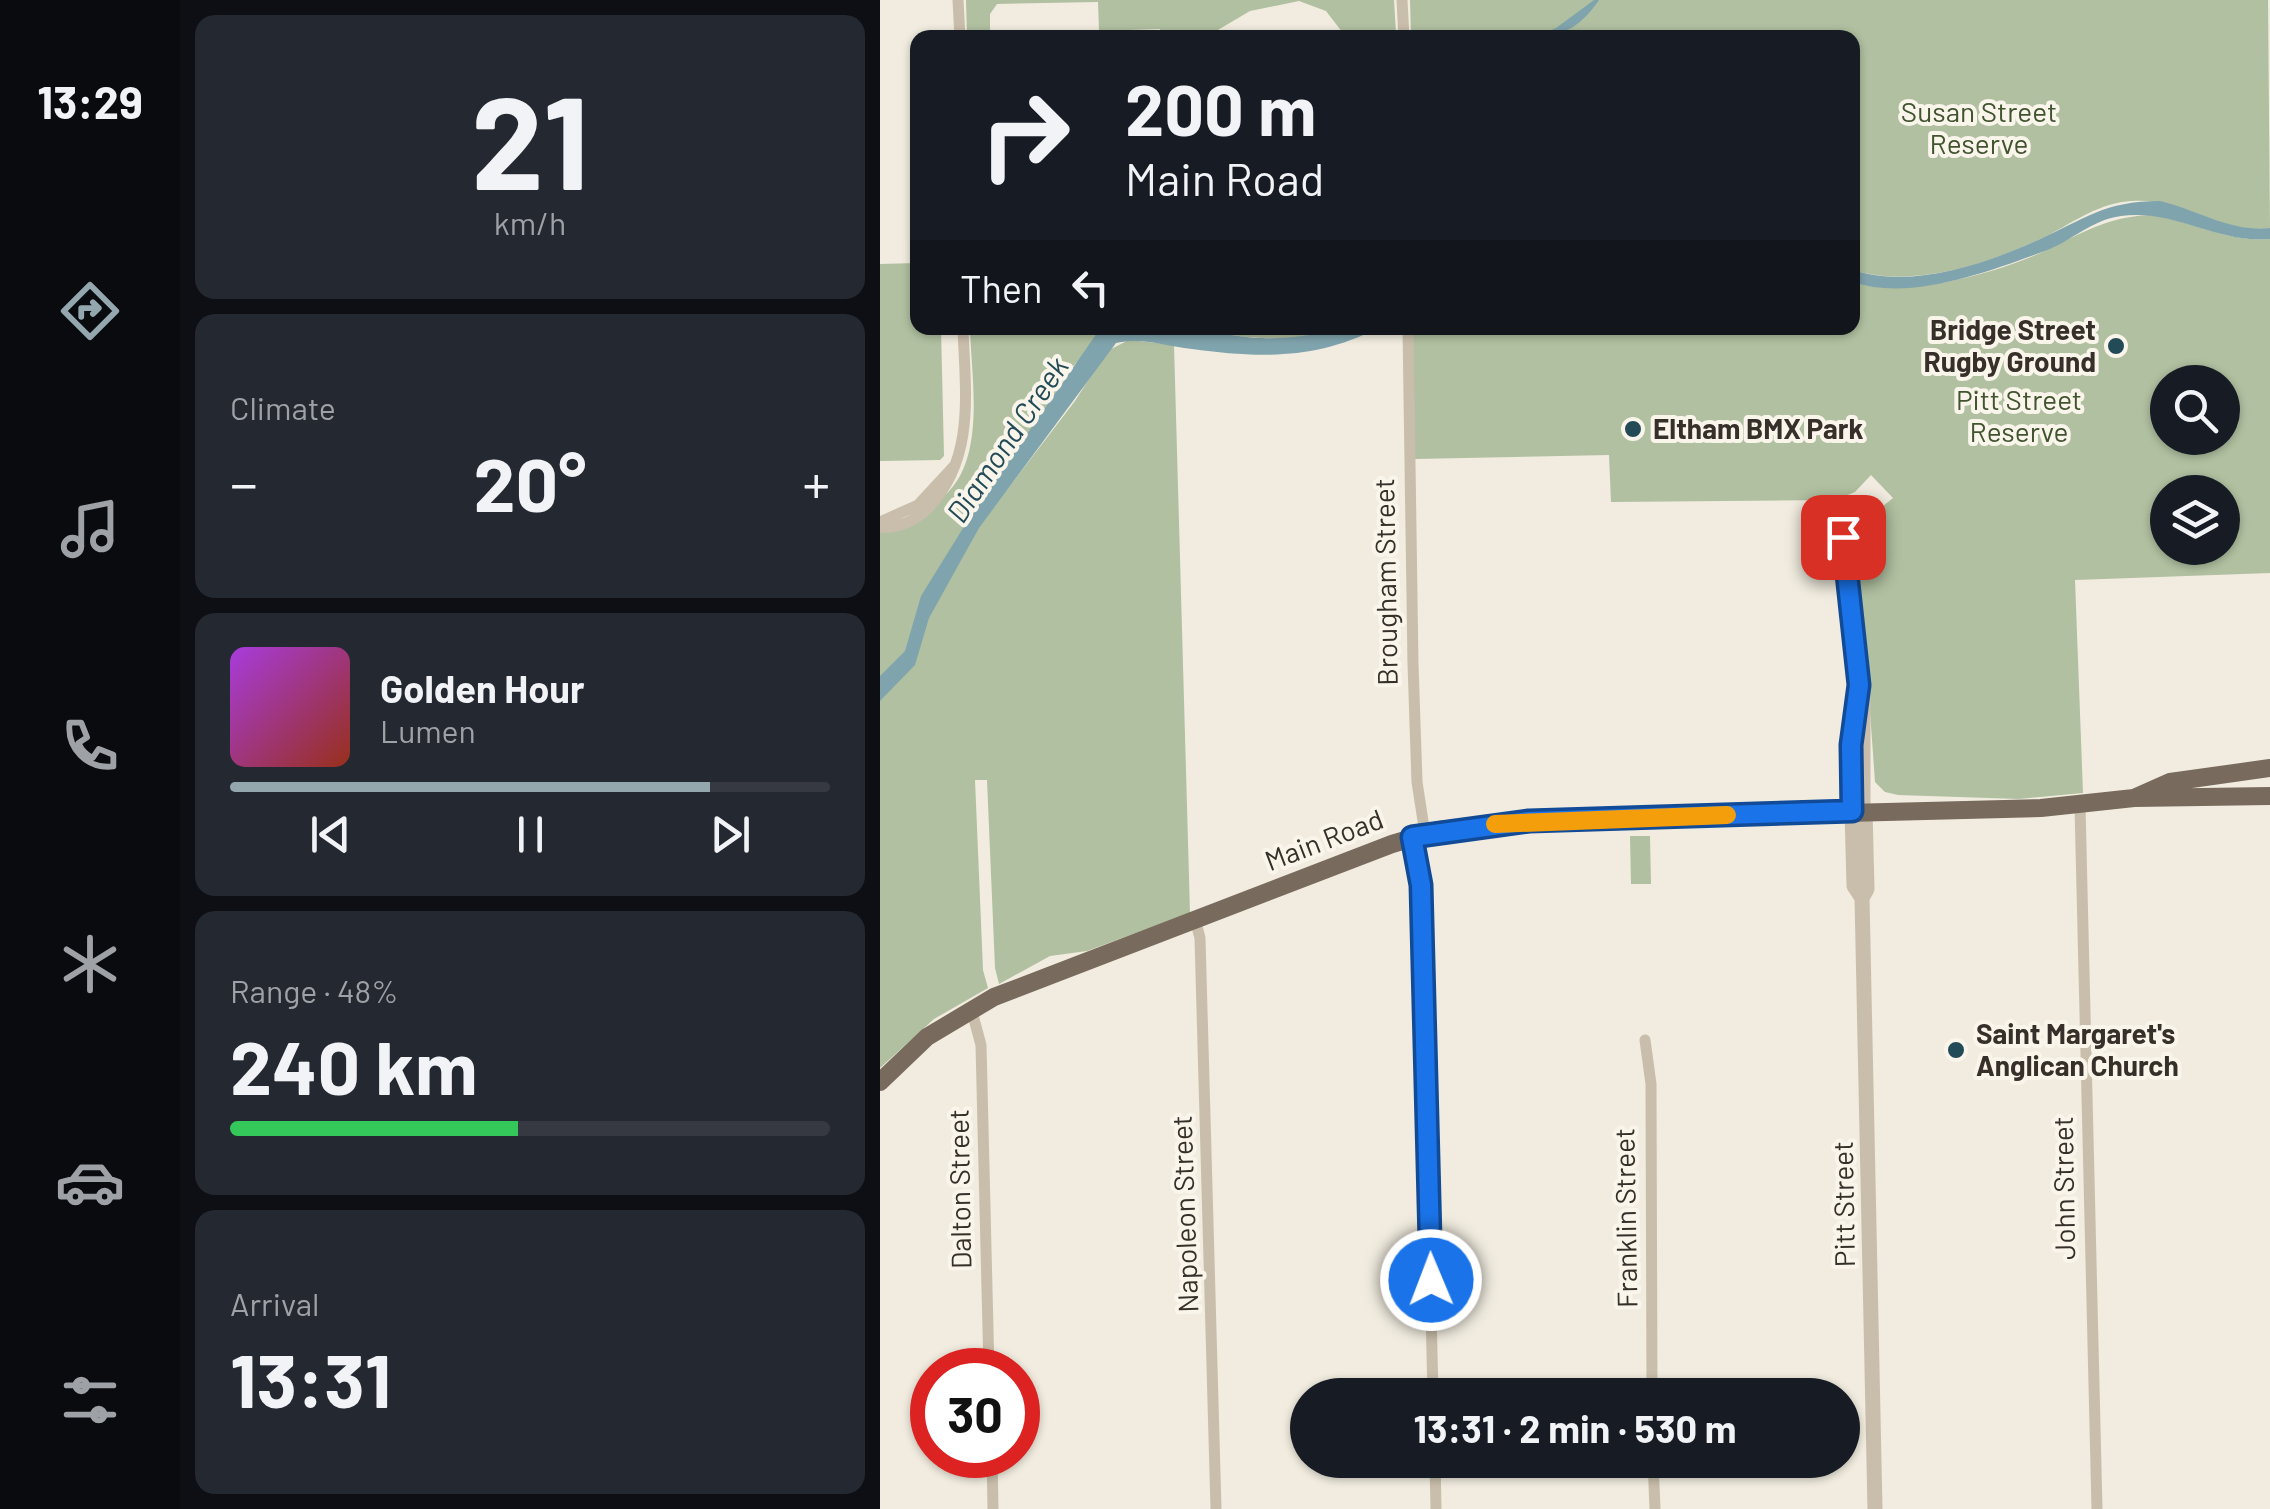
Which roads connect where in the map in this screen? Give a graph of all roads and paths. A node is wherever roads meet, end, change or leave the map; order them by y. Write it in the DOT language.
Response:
graph roads {
  1 [pos="958,0"];
  2 [pos="1402,0"];
  3 [pos="960,30"];
  4 [pos="1404,30"];
  5 [pos="964,335"];
  6 [pos="1408,335"];
  7 [pos="1852,510"];
  8 [pos="880,524"];
  9 [pos="2270,768"];
  10 [pos="2270,796"];
  11 [pos="2134,798"];
  12 [pos="2080,806"];
  13 [pos="1858,811"];
  14 [pos="1419,836"];
  15 [pos="1195,919"];
  16 [pos="971,1008"];
  17 [pos="1645,1040"];
  18 [pos="880,1082"];
  19 [pos="989,1348"];
  20 [pos="1433,1378"];
  21 [pos="1652,1378"];
  22 [pos="993,1478"];
  23 [pos="1435,1478"];
  24 [pos="1654,1478"];
  25 [pos="994,1509"];
  26 [pos="1216,1509"];
  27 [pos="1436,1509"];
  28 [pos="1656,1509"];
  29 [pos="1875,1509"];
  30 [pos="2097,1509"];
  1 -- 3 [label="street"];
  2 -- 4 [label="street"];
  5 -- 8 [label="street"];
  6 -- 14 [label="street, Brougham Street"];
  7 -- 13 [label="street, Pitt Street"];
  9 -- 11 [label="main road, Main Road"];
  10 -- 11 [label="main road, Main Road"];
  11 -- 12 [label="main road, Main Road"];
  12 -- 13 [label="main road, Main Road"];
  12 -- 30 [label="street, John Street"];
  13 -- 14 [label="main road, Main Road"];
  13 -- 29 [label="street, Pitt Street"];
  14 -- 15 [label="main road, Main Road"];
  14 -- 20 [label="street, Brougham Street"];
  15 -- 16 [label="main road, Main Road"];
  15 -- 26 [label="street, Napoleon Street"];
  16 -- 18 [label="main road, Main Road"];
  16 -- 19 [label="street, Dalton Street"];
  17 -- 21 [label="street, Franklin Street"];
  22 -- 25 [label="street"];
  23 -- 27 [label="street"];
  24 -- 28 [label="street"];
}
